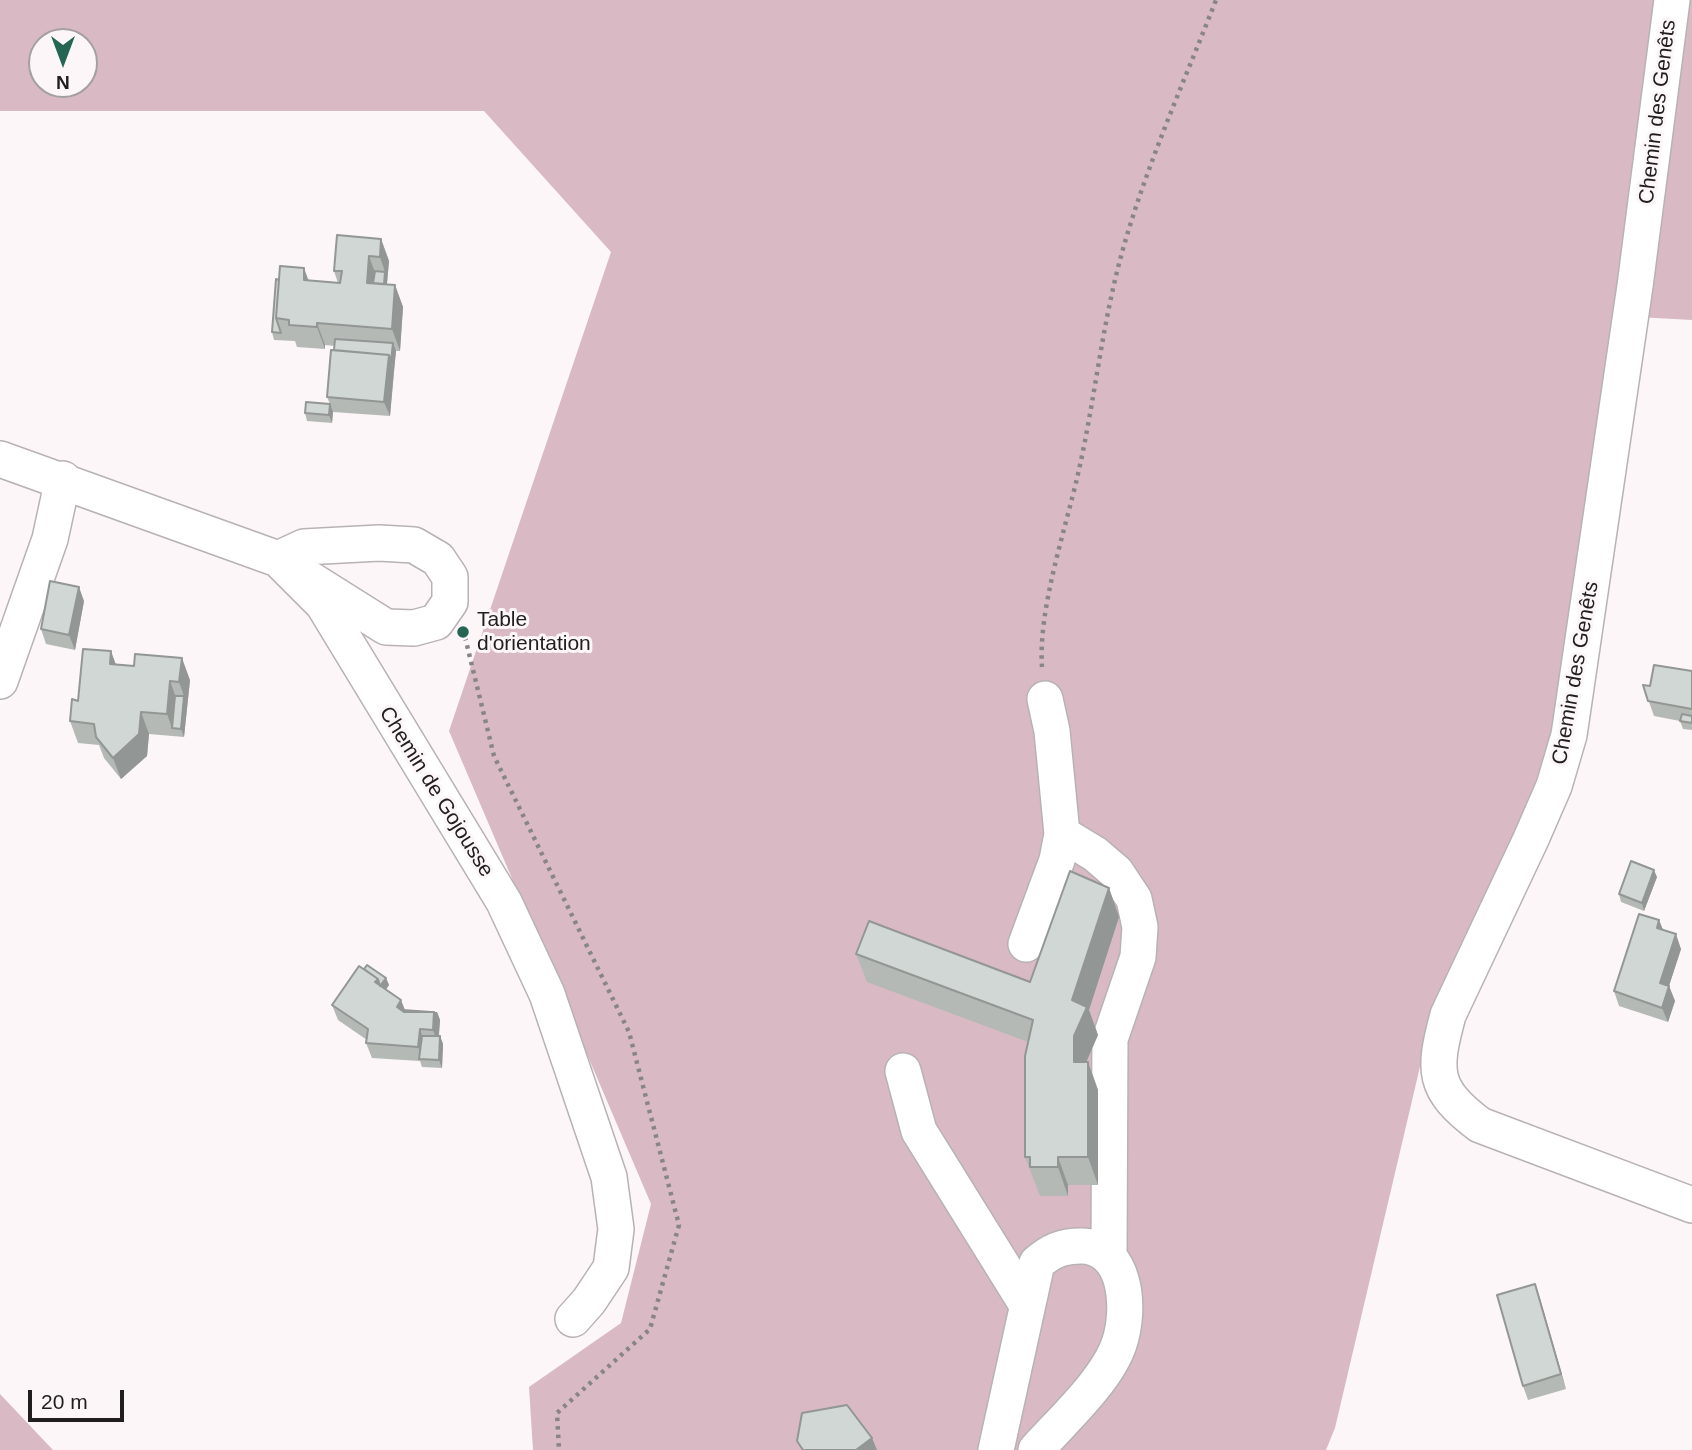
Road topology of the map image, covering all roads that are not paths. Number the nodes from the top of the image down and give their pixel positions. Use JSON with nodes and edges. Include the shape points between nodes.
{"nodes":[{"id":1,"x":1672,"y":0,"type":"edge"},
{"id":2,"x":0,"y":459,"type":"edge"},
{"id":3,"x":63,"y":479,"type":"junction"},
{"id":4,"x":0,"y":681,"type":"edge"},
{"id":5,"x":1045,"y":699,"type":"road end"},
{"id":6,"x":1062,"y":834,"type":"junction"},
{"id":7,"x":1026,"y":944,"type":"dead end"},
{"id":8,"x":903,"y":1071,"type":"dead end"},
{"id":9,"x":1692,"y":1205,"type":"edge"},
{"id":10,"x":1110,"y":1254,"type":"junction"},
{"id":11,"x":1027,"y":1305,"type":"junction"},
{"id":12,"x":573,"y":1319,"type":"dead end"},
{"id":13,"x":996,"y":1450,"type":"edge"},
{"id":14,"x":1036,"y":1450,"type":"edge"}],
"edges":[{"from":1,"to":9,"type":"street","name":"Chemin des Genêts","via":[[1569,735],[1554,786],[1448,1015],[1438,1051],[1440,1077],[1452,1104],[1480,1125]]},
{"from":2,"to":3,"type":"street","name":"Chemin de Gojousse"},
{"from":3,"to":4,"type":"street","via":[[50,539]]},
{"from":3,"to":12,"type":"street","name":"Chemin de Gojousse","via":[[278,559],[323,604],[504,902],[547,994],[609,1177],[616,1229],[611,1268]]},
{"from":5,"to":6,"type":"street"},
{"from":6,"to":7,"type":"street"},
{"from":6,"to":10,"type":"street","via":[[1116,872],[1135,899],[1140,927],[1138,957],[1110,1039]]},
{"from":8,"to":11,"type":"street","via":[[919,1130]]},
{"from":10,"to":11,"type":"street","via":[[1095,1246],[1050,1252],[1037,1263]]},
{"from":10,"to":14,"type":"street","via":[[1122,1280],[1126,1319],[1118,1347],[1097,1381]]},
{"from":11,"to":13,"type":"street"}]}
